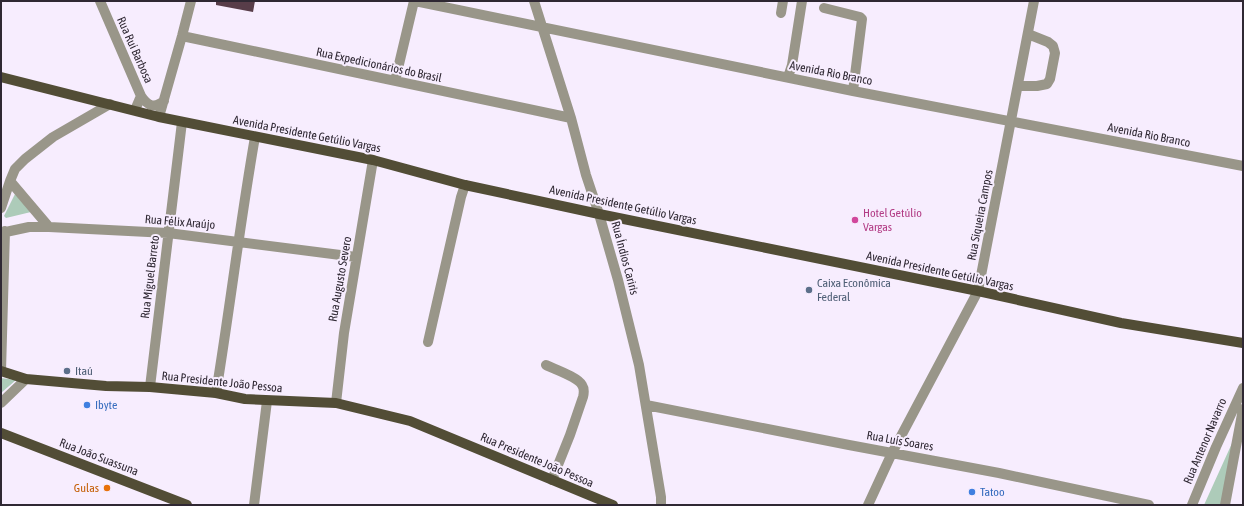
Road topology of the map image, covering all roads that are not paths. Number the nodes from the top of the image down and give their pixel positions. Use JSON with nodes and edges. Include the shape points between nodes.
{"nodes":[{"id":1,"x":100,"y":1,"type":"edge"},
{"id":2,"x":191,"y":1,"type":"edge"},
{"id":3,"x":414,"y":1,"type":"edge"},
{"id":4,"x":534,"y":1,"type":"edge"},
{"id":5,"x":783,"y":1,"type":"edge"},
{"id":6,"x":802,"y":1,"type":"edge"},
{"id":7,"x":1034,"y":1,"type":"edge"},
{"id":8,"x":824,"y":8,"type":"dead end"},
{"id":9,"x":781,"y":13,"type":"dead end"},
{"id":10,"x":542,"y":28,"type":"junction"},
{"id":11,"x":1028,"y":34,"type":"junction"},
{"id":12,"x":182,"y":36,"type":"junction"},
{"id":13,"x":1,"y":77,"type":"edge"},
{"id":14,"x":788,"y":77,"type":"junction"},
{"id":15,"x":395,"y":81,"type":"junction"},
{"id":16,"x":1018,"y":86,"type":"junction"},
{"id":17,"x":853,"y":91,"type":"junction"},
{"id":18,"x":141,"y":96,"type":"junction"},
{"id":19,"x":164,"y":101,"type":"junction"},
{"id":20,"x":110,"y":104,"type":"junction"},
{"id":21,"x":135,"y":110,"type":"junction"},
{"id":22,"x":159,"y":117,"type":"junction"},
{"id":23,"x":571,"y":118,"type":"junction"},
{"id":24,"x":182,"y":122,"type":"junction"},
{"id":25,"x":1012,"y":122,"type":"junction"},
{"id":26,"x":255,"y":137,"type":"junction"},
{"id":27,"x":373,"y":160,"type":"junction"},
{"id":28,"x":1243,"y":166,"type":"edge"},
{"id":29,"x":10,"y":181,"type":"junction"},
{"id":30,"x":465,"y":185,"type":"junction"},
{"id":31,"x":1,"y":208,"type":"edge"},
{"id":32,"x":599,"y":214,"type":"junction"},
{"id":33,"x":49,"y":227,"type":"junction"},
{"id":34,"x":3,"y":232,"type":"edge"},
{"id":35,"x":168,"y":233,"type":"junction"},
{"id":36,"x":239,"y":241,"type":"junction"},
{"id":37,"x":356,"y":257,"type":"junction"},
{"id":38,"x":978,"y":291,"type":"junction"},
{"id":39,"x":428,"y":342,"type":"dead end"},
{"id":40,"x":1243,"y":343,"type":"edge"},
{"id":41,"x":546,"y":365,"type":"dead end"},
{"id":42,"x":1,"y":371,"type":"edge"},
{"id":43,"x":26,"y":379,"type":"junction"},
{"id":44,"x":150,"y":387,"type":"junction"},
{"id":45,"x":1243,"y":388,"type":"edge"},
{"id":46,"x":216,"y":394,"type":"junction"},
{"id":47,"x":267,"y":401,"type":"junction"},
{"id":48,"x":1,"y":403,"type":"edge"},
{"id":49,"x":336,"y":403,"type":"junction"},
{"id":50,"x":646,"y":405,"type":"junction"},
{"id":51,"x":1243,"y":409,"type":"edge"},
{"id":52,"x":1,"y":433,"type":"edge"},
{"id":53,"x":892,"y":453,"type":"junction"},
{"id":54,"x":552,"y":480,"type":"junction"},
{"id":55,"x":176,"y":503,"type":"edge"},
{"id":56,"x":187,"y":505,"type":"edge"},
{"id":57,"x":254,"y":505,"type":"edge"},
{"id":58,"x":613,"y":505,"type":"edge"},
{"id":59,"x":661,"y":505,"type":"edge"},
{"id":60,"x":868,"y":505,"type":"edge"},
{"id":61,"x":1149,"y":505,"type":"edge"},
{"id":62,"x":1192,"y":505,"type":"edge"},
{"id":63,"x":1225,"y":505,"type":"edge"}],
"edges":[{"from":1,"to":18,"type":"street","name":"Rua Rui Barbosa"},
{"from":2,"to":12,"type":"street"},
{"from":3,"to":10,"type":"street","name":"Avenida Rio Branco"},
{"from":3,"to":15,"type":"street"},
{"from":4,"to":10,"type":"street","name":"Rua Índios Cariris"},
{"from":5,"to":9,"type":"street"},
{"from":6,"to":14,"type":"street"},
{"from":7,"to":11,"type":"street","name":"Rua Siqueira Campos"},
{"from":8,"to":17,"type":"street","via":[[862,19]]},
{"from":10,"to":14,"type":"street","name":"Avenida Rio Branco"},
{"from":10,"to":23,"type":"street","name":"Rua Índios Cariris"},
{"from":11,"to":16,"type":"street","name":"Rua Siqueira Campos"},
{"from":11,"to":16,"type":"street","via":[[1048,42],[1053,46],[1055,53],[1047,84]]},
{"from":12,"to":15,"type":"street","name":"Rua Expedicionários do Brasil"},
{"from":12,"to":19,"type":"street"},
{"from":13,"to":20,"type":"main road","name":"Avenida Presidente Getúlio Vargas"},
{"from":14,"to":17,"type":"street","name":"Avenida Rio Branco"},
{"from":15,"to":23,"type":"street","name":"Rua Expedicionários do Brasil"},
{"from":16,"to":25,"type":"street","name":"Rua Siqueira Campos"},
{"from":17,"to":25,"type":"street","name":"Avenida Rio Branco"},
{"from":18,"to":19,"type":"street","via":[[152,106]]},
{"from":18,"to":21,"type":"street","name":"Rua Rui Barbosa"},
{"from":19,"to":22,"type":"street"},
{"from":20,"to":21,"type":"main road","name":"Avenida Presidente Getúlio Vargas"},
{"from":20,"to":29,"type":"street","via":[[53,137],[15,169]]},
{"from":21,"to":22,"type":"main road","name":"Avenida Presidente Getúlio Vargas"},
{"from":22,"to":24,"type":"main road","name":"Avenida Presidente Getúlio Vargas"},
{"from":23,"to":32,"type":"street","name":"Rua Índios Cariris"},
{"from":24,"to":26,"type":"main road","name":"Avenida Presidente Getúlio Vargas"},
{"from":24,"to":35,"type":"street","name":"Rua Miguel Barreto"},
{"from":25,"to":28,"type":"street","name":"Avenida Rio Branco"},
{"from":25,"to":38,"type":"street","name":"Rua Siqueira Campos"},
{"from":26,"to":27,"type":"main road","name":"Avenida Presidente Getúlio Vargas"},
{"from":26,"to":36,"type":"street"},
{"from":27,"to":30,"type":"main road","name":"Avenida Presidente Getúlio Vargas"},
{"from":27,"to":37,"type":"street","name":"Rua Augusto Severo"},
{"from":29,"to":31,"type":"street"},
{"from":29,"to":33,"type":"street"},
{"from":30,"to":32,"type":"main road","name":"Avenida Presidente Getúlio Vargas"},
{"from":30,"to":39,"type":"street"},
{"from":32,"to":38,"type":"main road","name":"Avenida Presidente Getúlio Vargas"},
{"from":32,"to":50,"type":"street","name":"Rua Índios Cariris","via":[[639,365]]},
{"from":33,"to":34,"type":"street","name":"Rua Félix Araújo","via":[[29,227]]},
{"from":33,"to":35,"type":"street","name":"Rua Félix Araújo"},
{"from":34,"to":42,"type":"street"},
{"from":35,"to":36,"type":"street","name":"Rua Félix Araújo"},
{"from":35,"to":44,"type":"street","name":"Rua Miguel Barreto"},
{"from":36,"to":37,"type":"street","name":"Rua Félix Araújo"},
{"from":36,"to":46,"type":"street"},
{"from":37,"to":49,"type":"street","name":"Rua Augusto Severo"},
{"from":38,"to":40,"type":"main road","name":"Avenida Presidente Getúlio Vargas","via":[[1121,323]]},
{"from":38,"to":53,"type":"street","name":"Rua Siqueira Campos"},
{"from":41,"to":54,"type":"street","via":[[578,380],[584,392]]},
{"from":42,"to":43,"type":"main road","name":"Rua Presidente João Pessoa"},
{"from":43,"to":44,"type":"main road","name":"Rua Presidente João Pessoa"},
{"from":43,"to":48,"type":"street"},
{"from":44,"to":46,"type":"main road","name":"Rua Presidente João Pessoa"},
{"from":45,"to":62,"type":"street","name":"Rua Antenor Navarro"},
{"from":46,"to":47,"type":"main road","name":"Rua Presidente João Pessoa"},
{"from":47,"to":49,"type":"main road","name":"Rua Presidente João Pessoa"},
{"from":47,"to":57,"type":"street"},
{"from":49,"to":54,"type":"main road","name":"Rua Presidente João Pessoa","via":[[410,421]]},
{"from":50,"to":53,"type":"street","name":"Rua Luís Soares"},
{"from":50,"to":59,"type":"street","name":"Rua Índios Cariris"},
{"from":51,"to":63,"type":"street","name":"Rua Antenor Navarro"},
{"from":52,"to":55,"type":"main road","name":"Rua João Suassuna"},
{"from":53,"to":60,"type":"street","name":"Rua Siqueira Campos"},
{"from":53,"to":61,"type":"street","name":"Rua Luís Soares","via":[[999,472]]},
{"from":54,"to":58,"type":"main road","name":"Rua Presidente João Pessoa"},
{"from":55,"to":56,"type":"main road","name":"Rua João Suassuna"}]}
